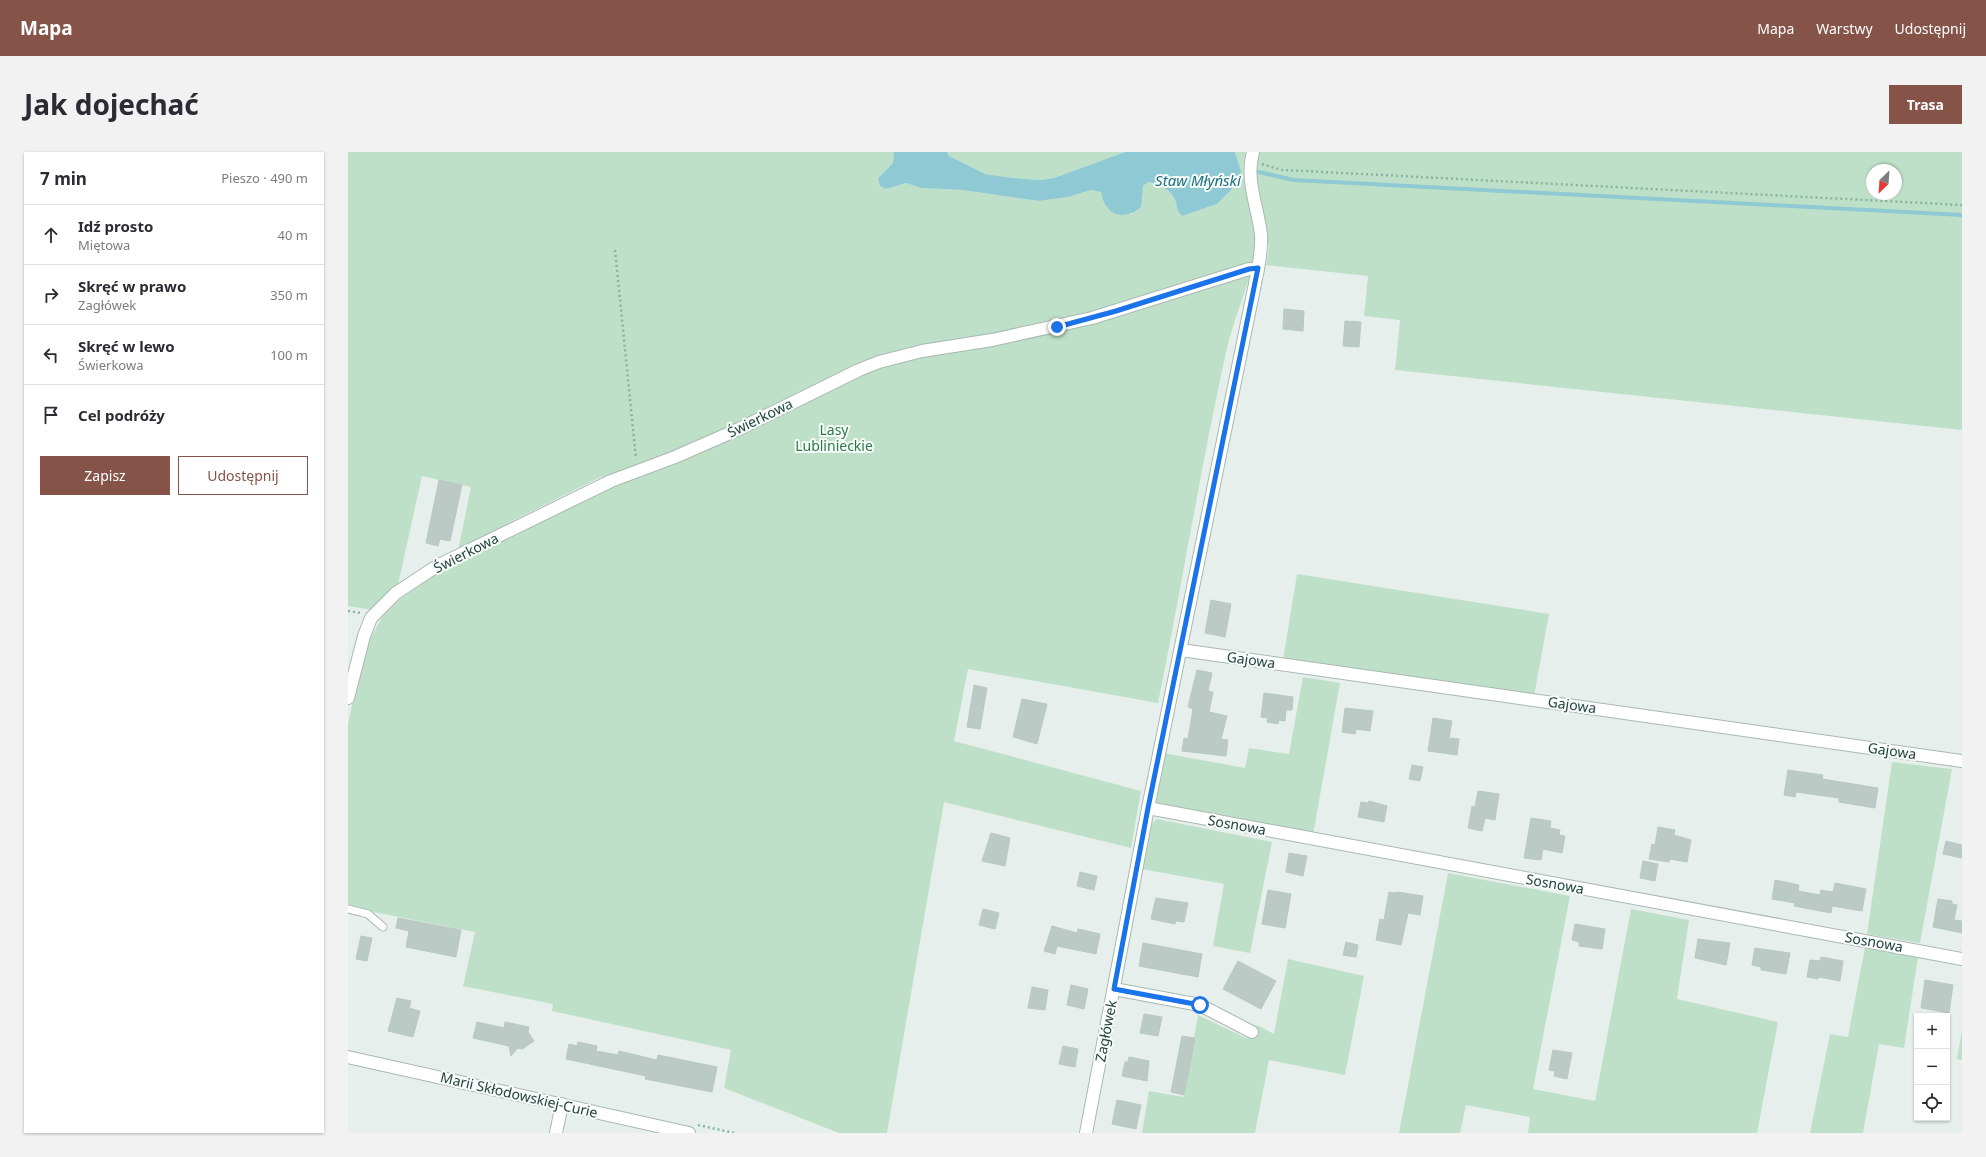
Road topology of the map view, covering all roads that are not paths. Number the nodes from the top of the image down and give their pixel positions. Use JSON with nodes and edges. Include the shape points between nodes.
{"nodes":[{"id":1,"x":1252,"y":156,"type":"edge"},
{"id":2,"x":1258,"y":268,"type":"junction"},
{"id":3,"x":1181,"y":650,"type":"junction"},
{"id":4,"x":348,"y":698,"type":"edge"},
{"id":5,"x":1962,"y":760,"type":"edge"},
{"id":6,"x":1148,"y":808,"type":"junction"},
{"id":7,"x":348,"y":909,"type":"edge"},
{"id":8,"x":383,"y":927,"type":"dead end"},
{"id":9,"x":1962,"y":959,"type":"edge"},
{"id":10,"x":1114,"y":989,"type":"junction"},
{"id":11,"x":1252,"y":1032,"type":"dead end"},
{"id":12,"x":348,"y":1057,"type":"edge"},
{"id":13,"x":562,"y":1104,"type":"junction"},
{"id":14,"x":556,"y":1133,"type":"edge"},
{"id":15,"x":689,"y":1133,"type":"edge"},
{"id":16,"x":1086,"y":1133,"type":"edge"}],
"edges":[{"from":1,"to":2,"type":"street","name":"Zagłówek","via":[[1251,183],[1262,244]]},
{"from":2,"to":3,"type":"street","name":"Zagłówek"},
{"from":2,"to":4,"type":"street","name":"Świerkowa","via":[[1057,327],[922,351],[879,362],[739,429],[611,481],[436,566],[403,587],[371,618]]},
{"from":3,"to":5,"type":"street","name":"Gajowa"},
{"from":3,"to":6,"type":"street","name":"Zagłówek"},
{"from":6,"to":9,"type":"street","name":"Sosnowa"},
{"from":6,"to":10,"type":"street","name":"Zagłówek"},
{"from":7,"to":8,"type":"lane","via":[[368,914]]},
{"from":10,"to":11,"type":"street","via":[[1200,1005]]},
{"from":10,"to":16,"type":"street","name":"Zagłówek"},
{"from":12,"to":13,"type":"street","name":"Marii Skłodowskiej-Curie"},
{"from":13,"to":14,"type":"street"},
{"from":13,"to":15,"type":"street","name":"Marii Skłodowskiej-Curie"}]}
